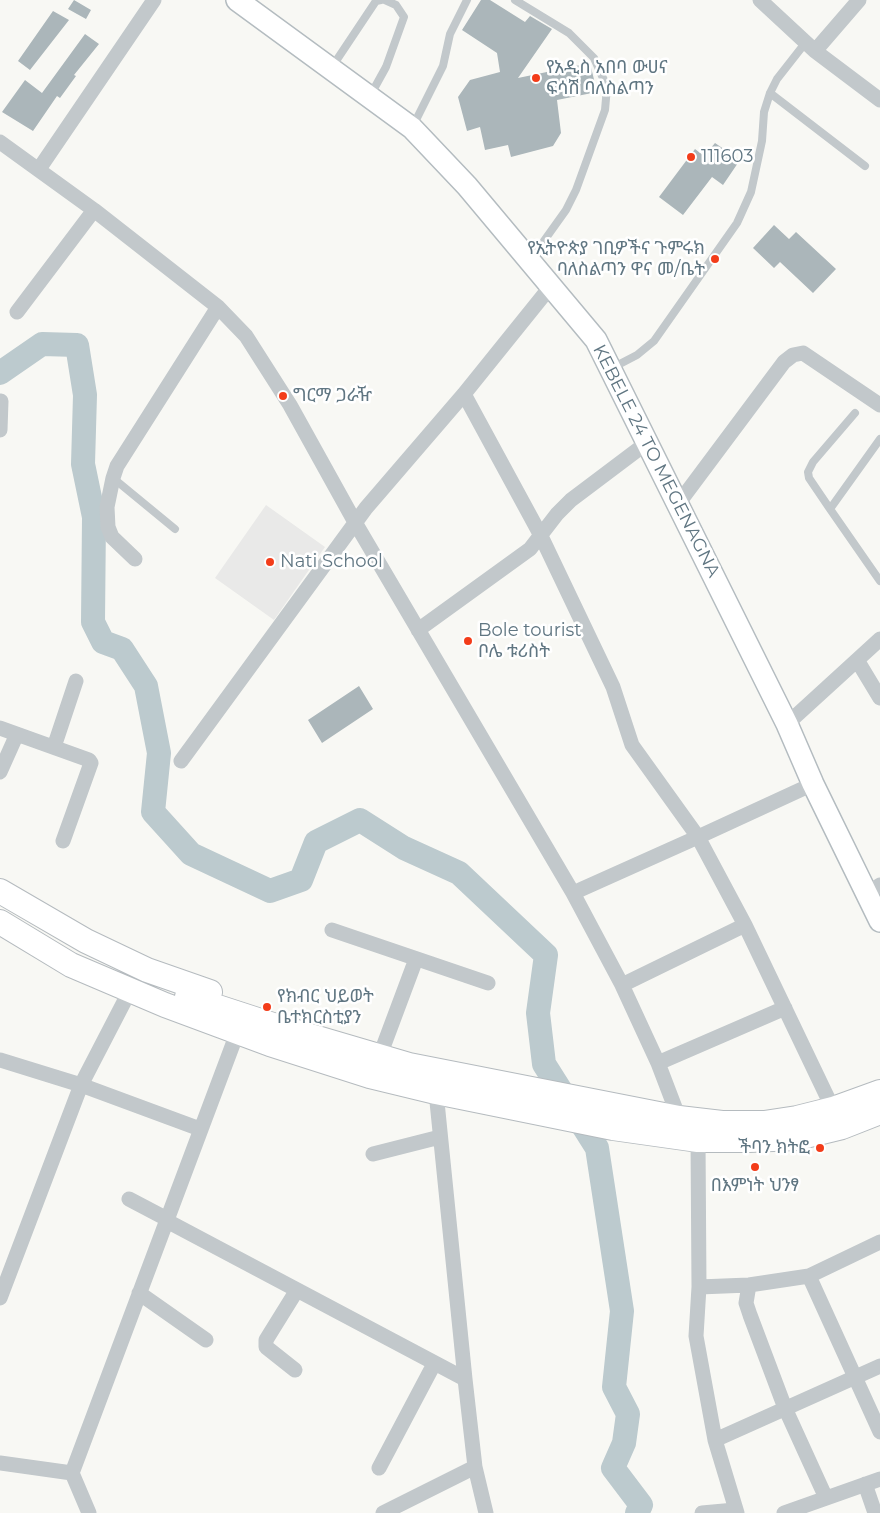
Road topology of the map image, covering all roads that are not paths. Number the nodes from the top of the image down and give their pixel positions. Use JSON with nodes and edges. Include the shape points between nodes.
{"nodes":[{"id":1,"x":154,"y":0,"type":"edge"},
{"id":2,"x":237,"y":0,"type":"edge"},
{"id":3,"x":381,"y":0,"type":"edge"},
{"id":4,"x":385,"y":0,"type":"edge"},
{"id":5,"x":467,"y":0,"type":"edge"},
{"id":6,"x":515,"y":0,"type":"edge"},
{"id":7,"x":760,"y":0,"type":"edge"},
{"id":8,"x":859,"y":0,"type":"edge"},
{"id":9,"x":810,"y":46,"type":"junction"},
{"id":10,"x":330,"y":68,"type":"junction"},
{"id":11,"x":770,"y":94,"type":"junction"},
{"id":12,"x":370,"y":97,"type":"junction"},
{"id":13,"x":880,"y":100,"type":"edge"},
{"id":14,"x":412,"y":128,"type":"junction"},
{"id":15,"x":0,"y":142,"type":"edge"},
{"id":16,"x":865,"y":166,"type":"dead end"},
{"id":17,"x":39,"y":169,"type":"junction"},
{"id":18,"x":94,"y":210,"type":"junction"},
{"id":19,"x":531,"y":259,"type":"junction"},
{"id":20,"x":551,"y":286,"type":"junction"},
{"id":21,"x":218,"y":307,"type":"junction"},
{"id":22,"x":17,"y":312,"type":"dead end"},
{"id":23,"x":612,"y":368,"type":"junction"},
{"id":24,"x":464,"y":394,"type":"junction"},
{"id":25,"x":1,"y":401,"type":"edge"},
{"id":26,"x":880,"y":405,"type":"edge"},
{"id":27,"x":855,"y":413,"type":"dead end"},
{"id":28,"x":0,"y":430,"type":"edge"},
{"id":29,"x":880,"y":439,"type":"edge"},
{"id":30,"x":648,"y":442,"type":"junction"},
{"id":31,"x":113,"y":478,"type":"junction"},
{"id":32,"x":678,"y":504,"type":"junction"},
{"id":33,"x":830,"y":509,"type":"junction"},
{"id":34,"x":356,"y":524,"type":"junction"},
{"id":35,"x":175,"y":529,"type":"dead end"},
{"id":36,"x":540,"y":534,"type":"junction"},
{"id":37,"x":135,"y":559,"type":"dead end"},
{"id":38,"x":880,"y":581,"type":"edge"},
{"id":39,"x":418,"y":630,"type":"junction"},
{"id":40,"x":880,"y":639,"type":"edge"},
{"id":41,"x":857,"y":660,"type":"junction"},
{"id":42,"x":76,"y":681,"type":"dead end"},
{"id":43,"x":880,"y":698,"type":"edge"},
{"id":44,"x":787,"y":724,"type":"junction"},
{"id":45,"x":0,"y":728,"type":"edge"},
{"id":46,"x":17,"y":734,"type":"junction"},
{"id":47,"x":54,"y":747,"type":"junction"},
{"id":48,"x":181,"y":761,"type":"dead end"},
{"id":49,"x":0,"y":772,"type":"edge"},
{"id":50,"x":813,"y":784,"type":"junction"},
{"id":51,"x":698,"y":837,"type":"junction"},
{"id":52,"x":63,"y":841,"type":"dead end"},
{"id":53,"x":873,"y":889,"type":"edge"},
{"id":54,"x":0,"y":891,"type":"edge"},
{"id":55,"x":573,"y":893,"type":"junction"},
{"id":56,"x":0,"y":905,"type":"edge"},
{"id":57,"x":880,"y":921,"type":"edge"},
{"id":58,"x":0,"y":922,"type":"edge"},
{"id":59,"x":745,"y":925,"type":"junction"},
{"id":60,"x":332,"y":930,"type":"dead end"},
{"id":61,"x":0,"y":935,"type":"edge"},
{"id":62,"x":74,"y":958,"type":"junction"},
{"id":63,"x":416,"y":959,"type":"junction"},
{"id":64,"x":488,"y":983,"type":"dead end"},
{"id":65,"x":622,"y":985,"type":"junction"},
{"id":66,"x":124,"y":1002,"type":"junction"},
{"id":67,"x":785,"y":1008,"type":"junction"},
{"id":68,"x":272,"y":1034,"type":"junction"},
{"id":69,"x":234,"y":1044,"type":"junction"},
{"id":70,"x":380,"y":1058,"type":"junction"},
{"id":71,"x":0,"y":1060,"type":"edge"},
{"id":72,"x":658,"y":1063,"type":"junction"},
{"id":73,"x":81,"y":1085,"type":"junction"},
{"id":74,"x":436,"y":1092,"type":"junction"},
{"id":75,"x":880,"y":1092,"type":"edge"},
{"id":76,"x":549,"y":1104,"type":"junction"},
{"id":77,"x":833,"y":1109,"type":"junction"},
{"id":78,"x":880,"y":1112,"type":"edge"},
{"id":79,"x":679,"y":1118,"type":"junction"},
{"id":80,"x":200,"y":1129,"type":"junction"},
{"id":81,"x":440,"y":1137,"type":"junction"},
{"id":82,"x":698,"y":1140,"type":"junction"},
{"id":83,"x":373,"y":1154,"type":"dead end"},
{"id":84,"x":129,"y":1199,"type":"dead end"},
{"id":85,"x":167,"y":1220,"type":"junction"},
{"id":86,"x":879,"y":1244,"type":"edge"},
{"id":87,"x":6,"y":1265,"type":"edge"},
{"id":88,"x":809,"y":1276,"type":"junction"},
{"id":89,"x":748,"y":1285,"type":"junction"},
{"id":90,"x":699,"y":1288,"type":"junction"},
{"id":91,"x":297,"y":1290,"type":"junction"},
{"id":92,"x":139,"y":1293,"type":"junction"},
{"id":93,"x":0,"y":1298,"type":"edge"},
{"id":94,"x":206,"y":1340,"type":"dead end"},
{"id":95,"x":434,"y":1364,"type":"junction"},
{"id":96,"x":880,"y":1366,"type":"edge"},
{"id":97,"x":295,"y":1370,"type":"dead end"},
{"id":98,"x":854,"y":1377,"type":"junction"},
{"id":99,"x":465,"y":1379,"type":"junction"},
{"id":100,"x":785,"y":1408,"type":"junction"},
{"id":101,"x":880,"y":1432,"type":"edge"},
{"id":102,"x":715,"y":1440,"type":"junction"},
{"id":103,"x":0,"y":1463,"type":"edge"},
{"id":104,"x":475,"y":1467,"type":"junction"},
{"id":105,"x":378,"y":1468,"type":"dead end"},
{"id":106,"x":72,"y":1473,"type":"junction"},
{"id":107,"x":880,"y":1479,"type":"edge"},
{"id":108,"x":865,"y":1484,"type":"junction"},
{"id":109,"x":826,"y":1498,"type":"junction"},
{"id":110,"x":736,"y":1511,"type":"edge"},
{"id":111,"x":89,"y":1513,"type":"edge"},
{"id":112,"x":383,"y":1513,"type":"edge"},
{"id":113,"x":486,"y":1513,"type":"edge"},
{"id":114,"x":702,"y":1513,"type":"edge"},
{"id":115,"x":784,"y":1513,"type":"edge"},
{"id":116,"x":875,"y":1513,"type":"edge"}],
"edges":[{"from":1,"to":17,"type":"street"},
{"from":2,"to":10,"type":"main road","name":"KEBELE 24 TO MEGENAGNA"},
{"from":3,"to":10,"type":"lane","via":[[376,1]]},
{"from":4,"to":12,"type":"lane","via":[[396,5],[404,17],[386,67]]},
{"from":5,"to":14,"type":"lane","via":[[452,29],[443,66]]},
{"from":6,"to":19,"type":"lane","via":[[569,33],[594,58],[607,87],[605,110],[576,190],[561,218]]},
{"from":7,"to":9,"type":"street"},
{"from":8,"to":9,"type":"street"},
{"from":9,"to":11,"type":"lane","via":[[777,79]]},
{"from":9,"to":13,"type":"street"},
{"from":10,"to":12,"type":"main road","name":"KEBELE 24 TO MEGENAGNA"},
{"from":11,"to":16,"type":"lane"},
{"from":11,"to":23,"type":"lane","via":[[751,192],[737,224],[654,341],[637,355]]},
{"from":12,"to":14,"type":"main road","name":"KEBELE 24 TO MEGENAGNA"},
{"from":14,"to":19,"type":"main road","name":"KEBELE 24 TO MEGENAGNA"},
{"from":15,"to":17,"type":"street"},
{"from":17,"to":18,"type":"street"},
{"from":18,"to":21,"type":"street"},
{"from":18,"to":22,"type":"street"},
{"from":19,"to":20,"type":"main road","name":"KEBELE 24 TO MEGENAGNA"},
{"from":20,"to":23,"type":"main road","name":"KEBELE 24 TO MEGENAGNA","via":[[596,340]]},
{"from":20,"to":24,"type":"street"},
{"from":21,"to":31,"type":"street","via":[[117,466]]},
{"from":21,"to":34,"type":"street","via":[[246,336],[290,404]]},
{"from":23,"to":30,"type":"main road","name":"KEBELE 24 TO MEGENAGNA"},
{"from":24,"to":34,"type":"street","via":[[366,508]]},
{"from":24,"to":36,"type":"street"},
{"from":25,"to":28,"type":"street"},
{"from":26,"to":32,"type":"street","via":[[804,353],[793,355],[784,362]]},
{"from":27,"to":33,"type":"lane","via":[[808,472]]},
{"from":29,"to":33,"type":"lane"},
{"from":30,"to":32,"type":"main road","name":"KEBELE 24 TO MEGENAGNA"},
{"from":30,"to":36,"type":"street","via":[[571,500]]},
{"from":31,"to":35,"type":"lane"},
{"from":31,"to":37,"type":"street","via":[[107,507],[108,527],[112,537]]},
{"from":32,"to":44,"type":"main road","name":"KEBELE 24 TO MEGENAGNA"},
{"from":33,"to":38,"type":"lane"},
{"from":34,"to":39,"type":"street"},
{"from":34,"to":48,"type":"street"},
{"from":36,"to":39,"type":"street","via":[[530,549]]},
{"from":36,"to":51,"type":"street","via":[[613,687],[632,745]]},
{"from":39,"to":55,"type":"street"},
{"from":40,"to":41,"type":"street"},
{"from":41,"to":43,"type":"street"},
{"from":41,"to":44,"type":"street"},
{"from":42,"to":47,"type":"street"},
{"from":44,"to":50,"type":"main road","name":"KEBELE 24 TO MEGENAGNA"},
{"from":45,"to":46,"type":"street"},
{"from":46,"to":47,"type":"street"},
{"from":46,"to":49,"type":"street"},
{"from":47,"to":52,"type":"street","via":[[91,763]]},
{"from":50,"to":51,"type":"street"},
{"from":50,"to":53,"type":"main road","name":"KEBELE 24 TO MEGENAGNA"},
{"from":51,"to":55,"type":"street"},
{"from":51,"to":59,"type":"street"},
{"from":53,"to":57,"type":"main road","name":"KEBELE 24 TO MEGENAGNA"},
{"from":54,"to":68,"type":"main road","via":[[86,941],[147,970],[242,1004]]},
{"from":55,"to":65,"type":"street"},
{"from":56,"to":62,"type":"main road"},
{"from":58,"to":62,"type":"main road"},
{"from":59,"to":65,"type":"street"},
{"from":59,"to":67,"type":"street"},
{"from":60,"to":63,"type":"street"},
{"from":61,"to":66,"type":"main road","via":[[57,970]]},
{"from":62,"to":68,"type":"main road","via":[[171,991]]},
{"from":63,"to":64,"type":"street"},
{"from":63,"to":70,"type":"street"},
{"from":65,"to":72,"type":"street"},
{"from":66,"to":69,"type":"main road"},
{"from":66,"to":73,"type":"street"},
{"from":67,"to":72,"type":"street"},
{"from":67,"to":77,"type":"street"},
{"from":68,"to":69,"type":"main road"},
{"from":68,"to":70,"type":"main road"},
{"from":68,"to":74,"type":"main road","via":[[370,1076]]},
{"from":69,"to":80,"type":"street"},
{"from":70,"to":76,"type":"main road","via":[[507,1083]]},
{"from":71,"to":73,"type":"street"},
{"from":72,"to":79,"type":"street"},
{"from":73,"to":80,"type":"street"},
{"from":73,"to":87,"type":"street"},
{"from":74,"to":76,"type":"main road","via":[[520,1110]]},
{"from":74,"to":81,"type":"street"},
{"from":75,"to":77,"type":"main road"},
{"from":76,"to":79,"type":"main road","via":[[600,1104]]},
{"from":76,"to":82,"type":"main road","via":[[613,1128]]},
{"from":77,"to":79,"type":"main road","via":[[764,1122],[722,1123]]},
{"from":78,"to":82,"type":"main road","via":[[842,1127],[797,1138]]},
{"from":80,"to":85,"type":"street"},
{"from":81,"to":83,"type":"street"},
{"from":81,"to":99,"type":"street"},
{"from":82,"to":90,"type":"street"},
{"from":84,"to":85,"type":"street"},
{"from":85,"to":91,"type":"street"},
{"from":85,"to":92,"type":"street"},
{"from":86,"to":88,"type":"street"},
{"from":87,"to":93,"type":"street"},
{"from":88,"to":89,"type":"street"},
{"from":88,"to":98,"type":"street"},
{"from":89,"to":90,"type":"street"},
{"from":89,"to":100,"type":"street","via":[[746,1303]]},
{"from":90,"to":102,"type":"street","via":[[696,1336]]},
{"from":91,"to":95,"type":"street"},
{"from":91,"to":97,"type":"street","via":[[266,1340],[266,1346]]},
{"from":92,"to":94,"type":"street"},
{"from":92,"to":106,"type":"street"},
{"from":95,"to":99,"type":"street"},
{"from":95,"to":105,"type":"street"},
{"from":96,"to":98,"type":"street"},
{"from":98,"to":100,"type":"street"},
{"from":98,"to":101,"type":"street"},
{"from":99,"to":104,"type":"street"},
{"from":100,"to":102,"type":"street"},
{"from":100,"to":109,"type":"street"},
{"from":102,"to":110,"type":"street"},
{"from":103,"to":106,"type":"street"},
{"from":104,"to":112,"type":"street"},
{"from":104,"to":113,"type":"street"},
{"from":106,"to":111,"type":"street"},
{"from":107,"to":108,"type":"street"},
{"from":108,"to":109,"type":"street"},
{"from":108,"to":116,"type":"street"},
{"from":109,"to":115,"type":"street"},
{"from":110,"to":114,"type":"street"}]}
